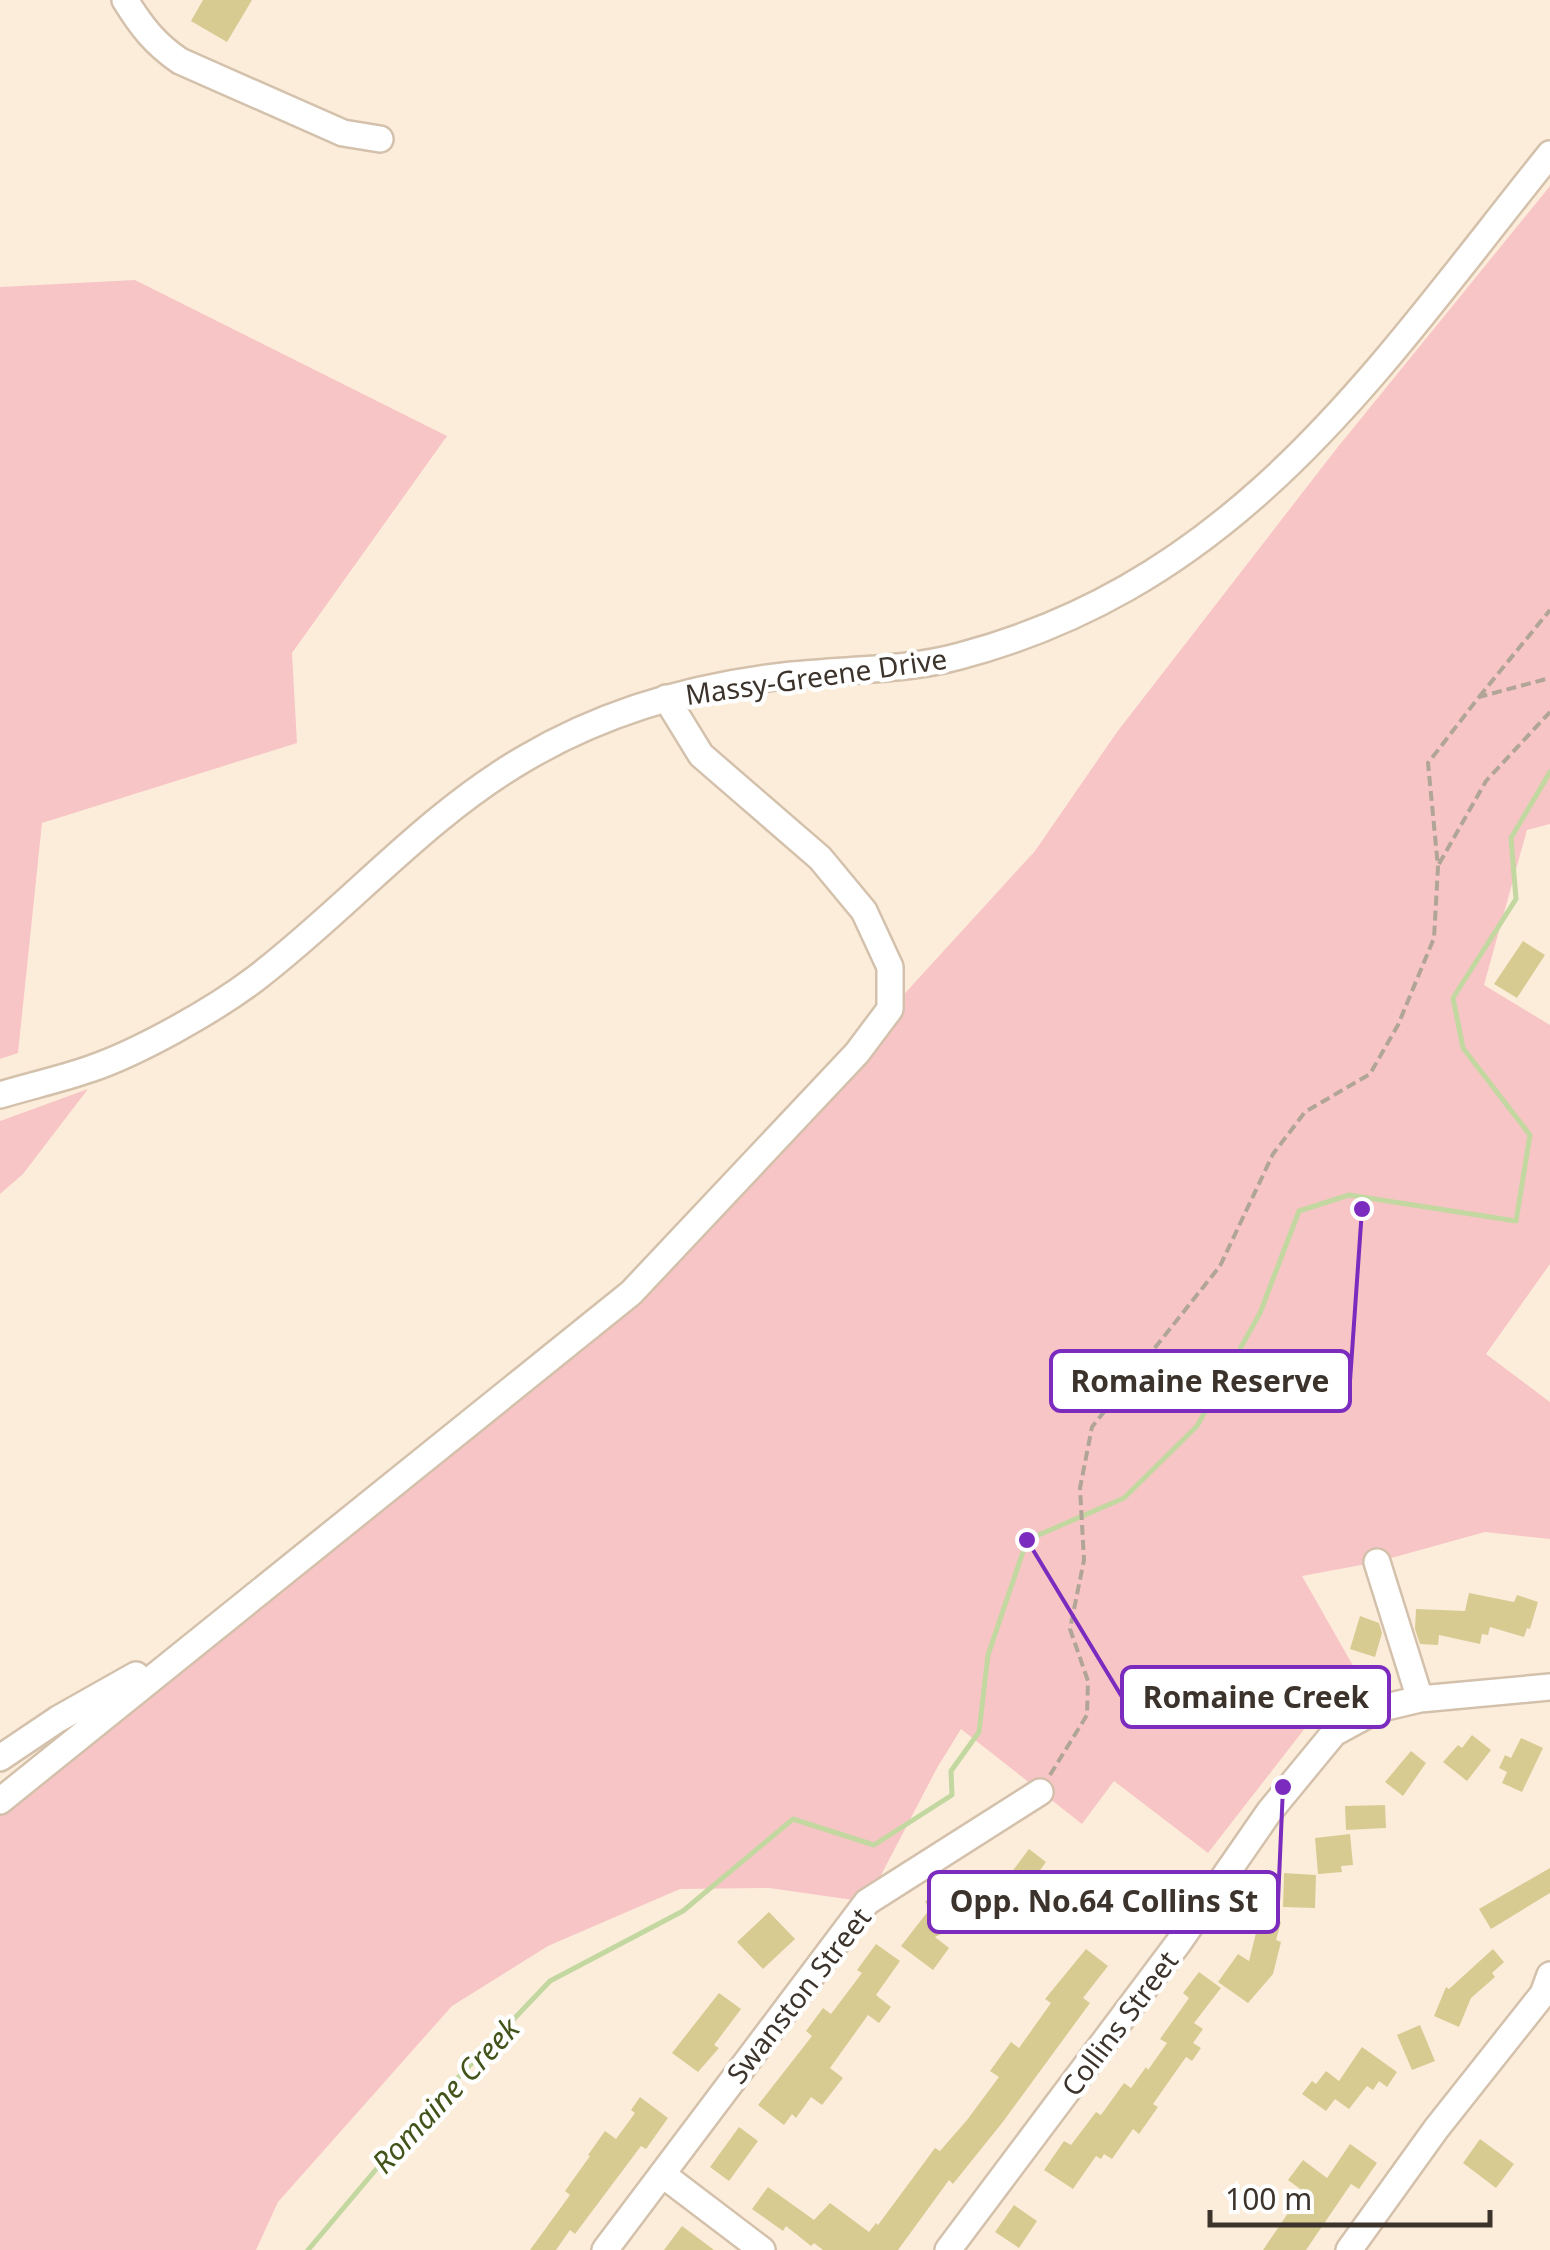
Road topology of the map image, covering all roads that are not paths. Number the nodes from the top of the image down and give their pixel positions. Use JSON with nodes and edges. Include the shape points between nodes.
{"nodes":[{"id":1,"x":125,"y":0,"type":"edge"},
{"id":2,"x":380,"y":139,"type":"dead end"},
{"id":3,"x":1550,"y":154,"type":"edge"},
{"id":4,"x":666,"y":698,"type":"junction"},
{"id":5,"x":0,"y":1096,"type":"edge"},
{"id":6,"x":1377,"y":1562,"type":"dead end"},
{"id":7,"x":200,"y":1639,"type":"junction"},
{"id":8,"x":1550,"y":1687,"type":"edge"},
{"id":9,"x":1420,"y":1699,"type":"junction"},
{"id":10,"x":0,"y":1758,"type":"edge"},
{"id":11,"x":1040,"y":1792,"type":"road end"},
{"id":12,"x":0,"y":1800,"type":"edge"},
{"id":13,"x":1550,"y":1976,"type":"edge"},
{"id":14,"x":662,"y":2174,"type":"junction"},
{"id":15,"x":605,"y":2250,"type":"edge"},
{"id":16,"x":762,"y":2250,"type":"edge"},
{"id":17,"x":948,"y":2250,"type":"edge"},
{"id":18,"x":1349,"y":2250,"type":"edge"}],
"edges":[{"from":1,"to":2,"type":"street","via":[[143,29],[180,61],[343,133]]},
{"from":3,"to":4,"type":"street","name":"Massy-Greene Drive","via":[[1324,433],[1248,505],[1172,561],[1044,629],[958,657],[870,672],[727,682]]},
{"from":4,"to":5,"type":"street","name":"Massy-Greene Drive","via":[[526,757],[454,804],[254,980],[189,1022],[93,1068]]},
{"from":4,"to":7,"type":"street","via":[[701,755],[820,858],[864,912],[890,967],[890,1009],[631,1294]]},
{"from":6,"to":9,"type":"street"},
{"from":7,"to":10,"type":"street"},
{"from":7,"to":12,"type":"street"},
{"from":8,"to":9,"type":"street","name":"Collins Street"},
{"from":9,"to":17,"type":"street","name":"Collins Street","via":[[1378,1709],[1334,1733]]},
{"from":11,"to":14,"type":"street","name":"Swanston Street","via":[[867,1902]]},
{"from":13,"to":18,"type":"street","via":[[1543,1994]]},
{"from":14,"to":15,"type":"street","name":"Swanston Street"},
{"from":14,"to":16,"type":"street"}]}
